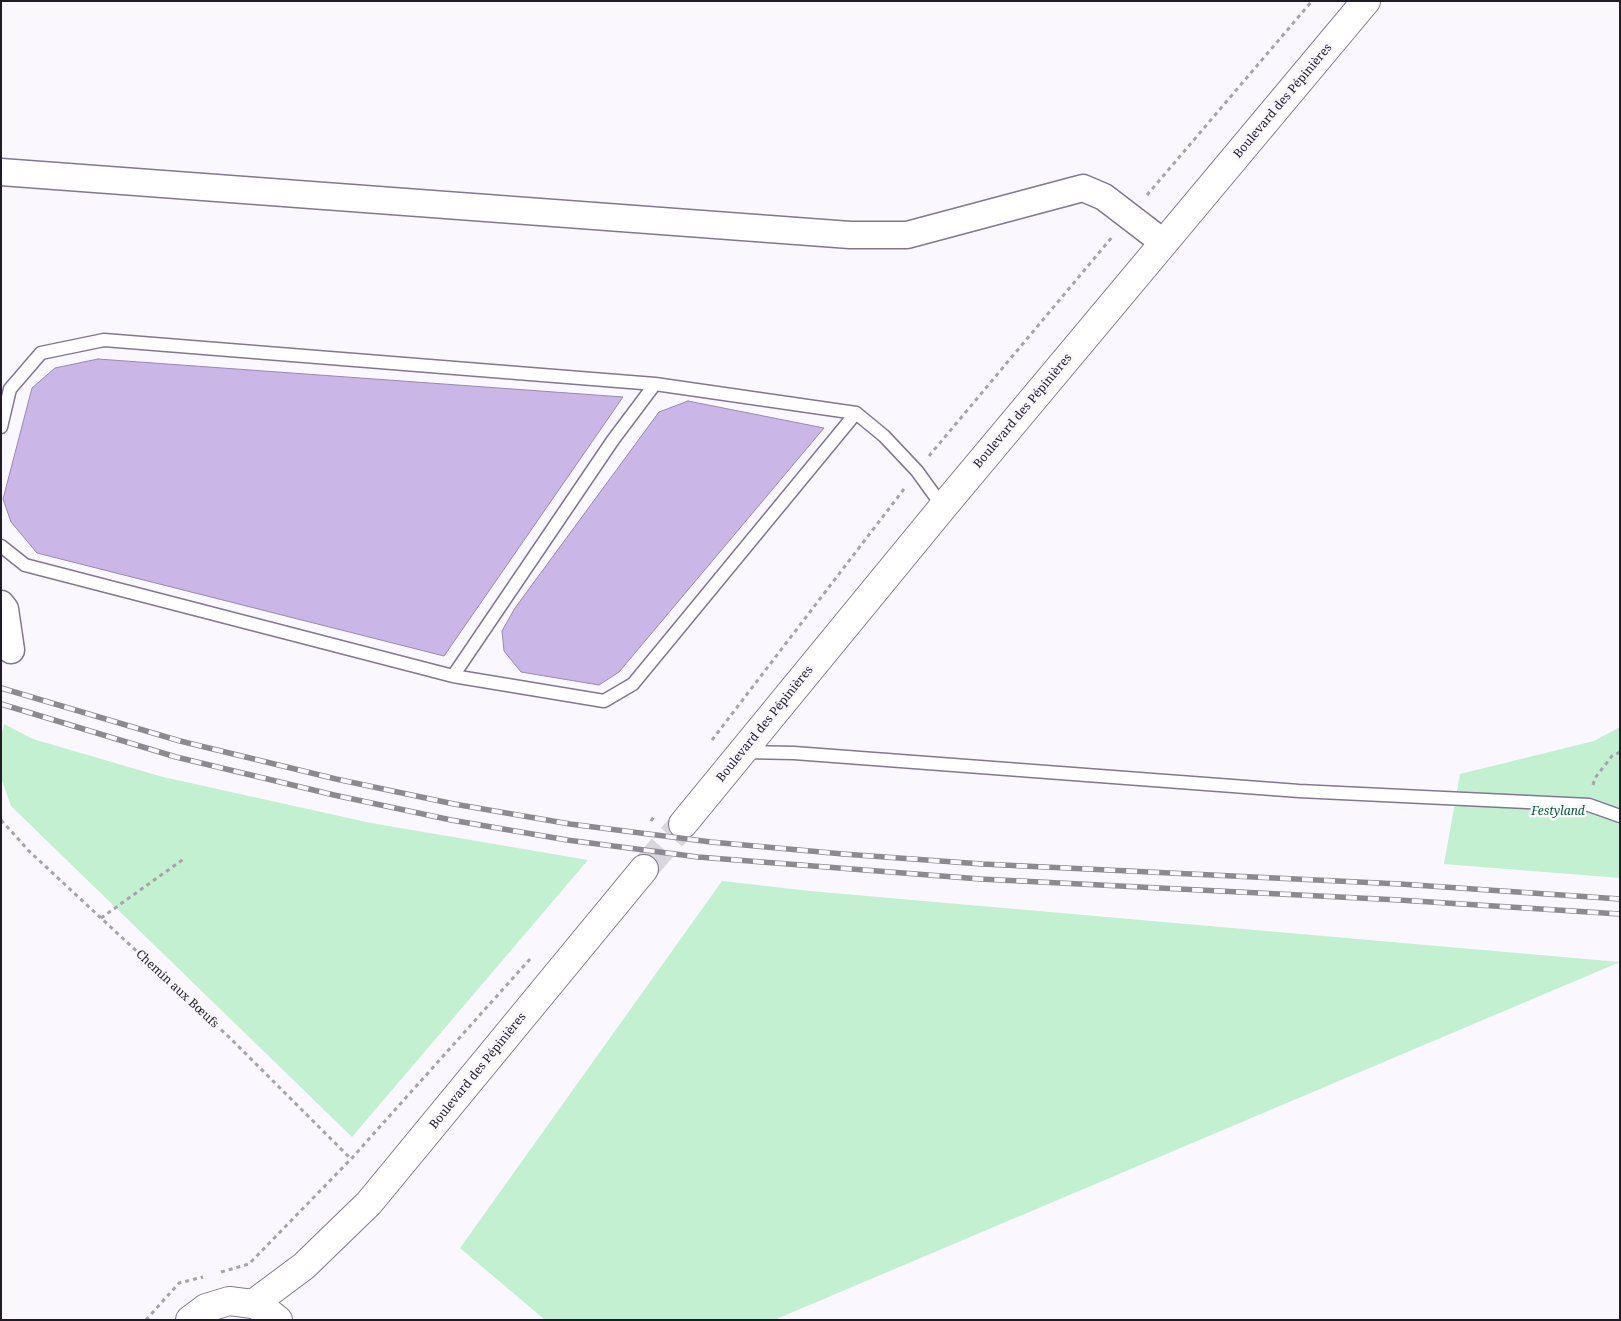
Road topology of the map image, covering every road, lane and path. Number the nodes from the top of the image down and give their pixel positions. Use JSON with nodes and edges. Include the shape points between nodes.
{"nodes":[{"id":1,"x":1312,"y":1,"type":"edge"},
{"id":2,"x":1366,"y":1,"type":"edge"},
{"id":3,"x":1,"y":172,"type":"edge"},
{"id":4,"x":1129,"y":216,"type":"junction"},
{"id":5,"x":1164,"y":243,"type":"junction"},
{"id":6,"x":655,"y":384,"type":"junction"},
{"id":7,"x":856,"y":413,"type":"junction"},
{"id":8,"x":1,"y":427,"type":"edge"},
{"id":9,"x":918,"y":470,"type":"junction"},
{"id":10,"x":943,"y":507,"type":"junction"},
{"id":11,"x":1,"y":546,"type":"edge"},
{"id":12,"x":1,"y":604,"type":"edge"},
{"id":13,"x":11,"y":650,"type":"dead end"},
{"id":14,"x":454,"y":676,"type":"junction"},
{"id":15,"x":710,"y":743,"type":"dead end"},
{"id":16,"x":742,"y":752,"type":"junction"},
{"id":17,"x":1620,"y":752,"type":"edge"},
{"id":18,"x":1589,"y":805,"type":"junction"},
{"id":19,"x":657,"y":813,"type":"dead end"},
{"id":20,"x":1620,"y":816,"type":"edge"},
{"id":21,"x":1,"y":820,"type":"edge"},
{"id":22,"x":651,"y":821,"type":"dead end"},
{"id":23,"x":683,"y":824,"type":"tunnel mouth"},
{"id":24,"x":185,"y":858,"type":"dead end"},
{"id":25,"x":644,"y":869,"type":"tunnel mouth"},
{"id":26,"x":101,"y":918,"type":"junction"},
{"id":27,"x":536,"y":952,"type":"dead end"},
{"id":28,"x":351,"y":1159,"type":"junction"},
{"id":29,"x":214,"y":1274,"type":"dead end"},
{"id":30,"x":205,"y":1276,"type":"dead end"},
{"id":31,"x":268,"y":1313,"type":"edge"},
{"id":32,"x":146,"y":1320,"type":"edge"},
{"id":33,"x":190,"y":1320,"type":"edge"}],
"edges":[{"from":1,"to":4,"type":"path"},
{"from":2,"to":5,"type":"main road","name":"Boulevard des Pépinières"},
{"from":3,"to":4,"type":"street","via":[[850,235],[906,234],[1083,188],[1104,197]]},
{"from":4,"to":5,"type":"street"},
{"from":4,"to":9,"type":"path"},
{"from":5,"to":10,"type":"main road","name":"Boulevard des Pépinières"},
{"from":6,"to":7,"type":"lane"},
{"from":6,"to":8,"type":"lane","via":[[104,340],[41,353],[10,389]]},
{"from":6,"to":14,"type":"lane","via":[[613,440]]},
{"from":7,"to":9,"type":"lane"},
{"from":7,"to":14,"type":"lane","via":[[633,684],[604,701]]},
{"from":9,"to":10,"type":"lane"},
{"from":9,"to":15,"type":"path"},
{"from":10,"to":16,"type":"main road","name":"Boulevard des Pépinières"},
{"from":11,"to":14,"type":"lane","via":[[25,565]]},
{"from":12,"to":13,"type":"street","via":[[5,609]]},
{"from":16,"to":18,"type":"lane","via":[[794,753],[1308,792]]},
{"from":16,"to":23,"type":"main road","name":"Boulevard des Pépinières"},
{"from":17,"to":18,"type":"path","via":[[1612,756],[1595,778]]},
{"from":18,"to":20,"type":"lane"},
{"from":19,"to":22,"type":"path"},
{"from":21,"to":26,"type":"path","name":"Chemin aux Bœufs","via":[[30,852]]},
{"from":24,"to":26,"type":"path"},
{"from":25,"to":31,"type":"main road","name":"Boulevard des Pépinières","via":[[369,1203],[304,1266]]},
{"from":26,"to":28,"type":"path","name":"Chemin aux Bœufs","via":[[231,1039]]},
{"from":27,"to":28,"type":"path"},
{"from":28,"to":29,"type":"path","via":[[249,1264]]},
{"from":30,"to":32,"type":"path","via":[[179,1283]]},
{"from":31,"to":33,"type":"main road","name":"Boulevard des Pépinières","via":[[229,1301],[206,1308]]}]}
